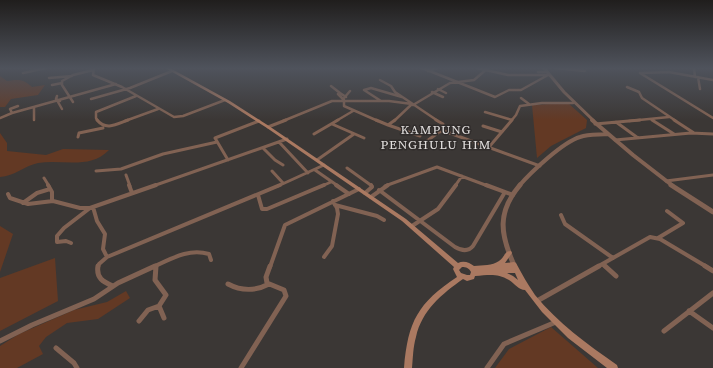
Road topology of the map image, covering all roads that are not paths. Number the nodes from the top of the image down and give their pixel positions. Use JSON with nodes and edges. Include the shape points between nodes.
{"nodes":[{"id":1,"x":63,"y":85,"type":"edge"},
{"id":2,"x":112,"y":85,"type":"edge"},
{"id":3,"x":118,"y":85,"type":"edge"},
{"id":4,"x":136,"y":85,"type":"edge"},
{"id":5,"x":198,"y":85,"type":"edge"},
{"id":6,"x":389,"y":85,"type":"edge"},
{"id":7,"x":447,"y":85,"type":"edge"},
{"id":8,"x":463,"y":85,"type":"edge"},
{"id":9,"x":529,"y":85,"type":"edge"},
{"id":10,"x":558,"y":85,"type":"edge"},
{"id":11,"x":660,"y":85,"type":"edge"},
{"id":12,"x":699,"y":85,"type":"edge"},
{"id":13,"x":331,"y":86,"type":"dead end"},
{"id":14,"x":627,"y":87,"type":"dead end"},
{"id":15,"x":126,"y":89,"type":"junction"},
{"id":16,"x":438,"y":89,"type":"junction"},
{"id":17,"x":700,"y":89,"type":"dead end"},
{"id":18,"x":350,"y":91,"type":"dead end"},
{"id":19,"x":432,"y":92,"type":"junction"},
{"id":20,"x":340,"y":93,"type":"junction"},
{"id":21,"x":446,"y":93,"type":"dead end"},
{"id":22,"x":57,"y":96,"type":"dead end"},
{"id":23,"x":136,"y":96,"type":"junction"},
{"id":24,"x":346,"y":96,"type":"junction"},
{"id":25,"x":403,"y":97,"type":"junction"},
{"id":26,"x":443,"y":97,"type":"dead end"},
{"id":27,"x":70,"y":98,"type":"junction"},
{"id":28,"x":521,"y":98,"type":"dead end"},
{"id":29,"x":91,"y":99,"type":"dead end"},
{"id":30,"x":225,"y":100,"type":"junction"},
{"id":31,"x":342,"y":100,"type":"junction"},
{"id":32,"x":59,"y":101,"type":"junction"},
{"id":33,"x":382,"y":101,"type":"junction"},
{"id":34,"x":73,"y":102,"type":"dead end"},
{"id":35,"x":573,"y":103,"type":"junction"},
{"id":36,"x":529,"y":104,"type":"junction"},
{"id":37,"x":412,"y":105,"type":"junction"},
{"id":38,"x":18,"y":106,"type":"dead end"},
{"id":39,"x":34,"y":108,"type":"junction"},
{"id":40,"x":62,"y":109,"type":"dead end"},
{"id":41,"x":158,"y":109,"type":"junction"},
{"id":42,"x":354,"y":111,"type":"junction"},
{"id":43,"x":485,"y":112,"type":"dead end"},
{"id":44,"x":12,"y":113,"type":"junction"},
{"id":45,"x":669,"y":117,"type":"junction"},
{"id":46,"x":0,"y":118,"type":"edge"},
{"id":47,"x":713,"y":118,"type":"edge"},
{"id":48,"x":652,"y":119,"type":"junction"},
{"id":49,"x":34,"y":120,"type":"dead end"},
{"id":50,"x":512,"y":120,"type":"junction"},
{"id":51,"x":259,"y":121,"type":"junction"},
{"id":52,"x":616,"y":122,"type":"junction"},
{"id":53,"x":332,"y":124,"type":"junction"},
{"id":54,"x":388,"y":125,"type":"junction"},
{"id":55,"x":597,"y":125,"type":"junction"},
{"id":56,"x":483,"y":126,"type":"dead end"},
{"id":57,"x":268,"y":127,"type":"junction"},
{"id":58,"x":105,"y":128,"type":"junction"},
{"id":59,"x":442,"y":131,"type":"junction"},
{"id":60,"x":502,"y":132,"type":"junction"},
{"id":61,"x":695,"y":133,"type":"junction"},
{"id":62,"x":314,"y":134,"type":"dead end"},
{"id":63,"x":354,"y":134,"type":"junction"},
{"id":64,"x":608,"y":134,"type":"junction"},
{"id":65,"x":674,"y":134,"type":"junction"},
{"id":66,"x":713,"y":134,"type":"edge"},
{"id":67,"x":590,"y":135,"type":"junction"},
{"id":68,"x":420,"y":136,"type":"dead end"},
{"id":69,"x":78,"y":137,"type":"dead end"},
{"id":70,"x":364,"y":138,"type":"dead end"},
{"id":71,"x":638,"y":138,"type":"junction"},
{"id":72,"x":287,"y":139,"type":"junction"},
{"id":73,"x":614,"y":140,"type":"junction"},
{"id":74,"x":216,"y":141,"type":"junction"},
{"id":75,"x":427,"y":141,"type":"dead end"},
{"id":76,"x":279,"y":142,"type":"junction"},
{"id":77,"x":489,"y":147,"type":"junction"},
{"id":78,"x":263,"y":148,"type":"junction"},
{"id":79,"x":228,"y":160,"type":"junction"},
{"id":80,"x":317,"y":160,"type":"junction"},
{"id":81,"x":283,"y":165,"type":"dead end"},
{"id":82,"x":324,"y":165,"type":"junction"},
{"id":83,"x":540,"y":166,"type":"junction"},
{"id":84,"x":347,"y":168,"type":"dead end"},
{"id":85,"x":96,"y":170,"type":"dead end"},
{"id":86,"x":314,"y":170,"type":"junction"},
{"id":87,"x":272,"y":171,"type":"dead end"},
{"id":88,"x":308,"y":173,"type":"junction"},
{"id":89,"x":126,"y":175,"type":"dead end"},
{"id":90,"x":713,"y":175,"type":"edge"},
{"id":91,"x":462,"y":176,"type":"junction"},
{"id":92,"x":44,"y":178,"type":"dead end"},
{"id":93,"x":666,"y":181,"type":"junction"},
{"id":94,"x":331,"y":182,"type":"junction"},
{"id":95,"x":283,"y":184,"type":"junction"},
{"id":96,"x":50,"y":189,"type":"junction"},
{"id":97,"x":359,"y":189,"type":"junction"},
{"id":98,"x":379,"y":190,"type":"junction"},
{"id":99,"x":505,"y":192,"type":"junction"},
{"id":100,"x":132,"y":193,"type":"junction"},
{"id":101,"x":365,"y":193,"type":"junction"},
{"id":102,"x":8,"y":194,"type":"dead end"},
{"id":103,"x":349,"y":194,"type":"junction"},
{"id":104,"x":258,"y":195,"type":"junction"},
{"id":105,"x":513,"y":195,"type":"junction"},
{"id":106,"x":371,"y":197,"type":"junction"},
{"id":107,"x":52,"y":200,"type":"junction"},
{"id":108,"x":23,"y":203,"type":"junction"},
{"id":109,"x":334,"y":203,"type":"junction"},
{"id":110,"x":92,"y":207,"type":"junction"},
{"id":111,"x":667,"y":211,"type":"dead end"},
{"id":112,"x":713,"y":212,"type":"edge"},
{"id":113,"x":562,"y":215,"type":"dead end"},
{"id":114,"x":384,"y":220,"type":"dead end"},
{"id":115,"x":420,"y":221,"type":"junction"},
{"id":116,"x":412,"y":226,"type":"junction"},
{"id":117,"x":658,"y":238,"type":"junction"},
{"id":118,"x":71,"y":243,"type":"dead end"},
{"id":119,"x":508,"y":253,"type":"junction"},
{"id":120,"x":107,"y":257,"type":"junction"},
{"id":121,"x":324,"y":257,"type":"dead end"},
{"id":122,"x":613,"y":258,"type":"junction"},
{"id":123,"x":211,"y":260,"type":"dead end"},
{"id":124,"x":602,"y":264,"type":"junction"},
{"id":125,"x":156,"y":266,"type":"junction"},
{"id":126,"x":458,"y":266,"type":"junction"},
{"id":127,"x":515,"y":268,"type":"junction"},
{"id":128,"x":496,"y":270,"type":"junction"},
{"id":129,"x":473,"y":271,"type":"junction"},
{"id":130,"x":713,"y":271,"type":"edge"},
{"id":131,"x":616,"y":276,"type":"dead end"},
{"id":132,"x":462,"y":277,"type":"junction"},
{"id":133,"x":228,"y":284,"type":"dead end"},
{"id":134,"x":269,"y":284,"type":"junction"},
{"id":135,"x":113,"y":286,"type":"junction"},
{"id":136,"x":528,"y":291,"type":"junction"},
{"id":137,"x":713,"y":293,"type":"edge"},
{"id":138,"x":537,"y":301,"type":"junction"},
{"id":139,"x":159,"y":306,"type":"junction"},
{"id":140,"x":689,"y":311,"type":"junction"},
{"id":141,"x":164,"y":318,"type":"dead end"},
{"id":142,"x":139,"y":321,"type":"dead end"},
{"id":143,"x":556,"y":322,"type":"junction"},
{"id":144,"x":713,"y":328,"type":"edge"},
{"id":145,"x":664,"y":330,"type":"dead end"},
{"id":146,"x":0,"y":341,"type":"edge"},
{"id":147,"x":56,"y":348,"type":"dead end"},
{"id":148,"x":77,"y":368,"type":"edge"},
{"id":149,"x":241,"y":368,"type":"edge"},
{"id":150,"x":408,"y":368,"type":"edge"},
{"id":151,"x":487,"y":368,"type":"edge"},
{"id":152,"x":614,"y":368,"type":"edge"}],
"edges":[{"from":1,"to":27,"type":"street"},
{"from":2,"to":27,"type":"street"},
{"from":3,"to":15,"type":"street"},
{"from":4,"to":15,"type":"street"},
{"from":5,"to":30,"type":"main road"},
{"from":6,"to":25,"type":"street","via":[[394,92]]},
{"from":7,"to":16,"type":"street"},
{"from":8,"to":9,"type":"street","via":[[495,97],[509,90],[521,90]]},
{"from":10,"to":35,"type":"street"},
{"from":11,"to":47,"type":"street"},
{"from":12,"to":17,"type":"street"},
{"from":13,"to":20,"type":"street"},
{"from":14,"to":45,"type":"street","via":[[639,92],[642,98]]},
{"from":15,"to":23,"type":"street"},
{"from":15,"to":29,"type":"street"},
{"from":16,"to":19,"type":"street"},
{"from":16,"to":21,"type":"street"},
{"from":18,"to":24,"type":"street"},
{"from":19,"to":26,"type":"street"},
{"from":19,"to":37,"type":"street"},
{"from":20,"to":24,"type":"street"},
{"from":20,"to":31,"type":"street","via":[[337,94]]},
{"from":22,"to":32,"type":"street","via":[[56,99]]},
{"from":23,"to":41,"type":"street"},
{"from":23,"to":58,"type":"street","via":[[96,112],[100,126]]},
{"from":24,"to":31,"type":"street"},
{"from":25,"to":33,"type":"street","via":[[392,96],[371,88],[364,90]]},
{"from":25,"to":37,"type":"street"},
{"from":27,"to":32,"type":"street"},
{"from":27,"to":34,"type":"street"},
{"from":28,"to":36,"type":"street"},
{"from":30,"to":41,"type":"street","via":[[179,117]]},
{"from":30,"to":51,"type":"main road"},
{"from":31,"to":33,"type":"street"},
{"from":31,"to":42,"type":"street","via":[[344,106]]},
{"from":31,"to":57,"type":"street","via":[[329,102]]},
{"from":32,"to":39,"type":"street"},
{"from":32,"to":40,"type":"street"},
{"from":33,"to":37,"type":"street"},
{"from":35,"to":36,"type":"street"},
{"from":35,"to":55,"type":"street"},
{"from":36,"to":50,"type":"street","via":[[518,107]]},
{"from":37,"to":54,"type":"street"},
{"from":37,"to":59,"type":"street","via":[[443,124]]},
{"from":38,"to":44,"type":"street","via":[[10,110]]},
{"from":39,"to":44,"type":"street"},
{"from":39,"to":49,"type":"street"},
{"from":41,"to":58,"type":"street"},
{"from":42,"to":53,"type":"street"},
{"from":42,"to":54,"type":"street"},
{"from":43,"to":50,"type":"street"},
{"from":44,"to":46,"type":"street"},
{"from":45,"to":48,"type":"street"},
{"from":45,"to":61,"type":"street"},
{"from":48,"to":52,"type":"street"},
{"from":48,"to":65,"type":"street"},
{"from":50,"to":60,"type":"street"},
{"from":51,"to":57,"type":"main road"},
{"from":51,"to":74,"type":"street","via":[[217,137]]},
{"from":52,"to":55,"type":"street"},
{"from":52,"to":71,"type":"street"},
{"from":53,"to":62,"type":"street"},
{"from":53,"to":63,"type":"street"},
{"from":54,"to":68,"type":"street"},
{"from":55,"to":64,"type":"street"},
{"from":55,"to":67,"type":"street","via":[[598,131]]},
{"from":56,"to":60,"type":"street"},
{"from":57,"to":72,"type":"main road"},
{"from":58,"to":69,"type":"street","via":[[80,132]]},
{"from":59,"to":75,"type":"street"},
{"from":59,"to":77,"type":"street"},
{"from":60,"to":77,"type":"street"},
{"from":61,"to":65,"type":"street"},
{"from":61,"to":66,"type":"street"},
{"from":63,"to":70,"type":"street"},
{"from":63,"to":80,"type":"street"},
{"from":64,"to":67,"type":"street"},
{"from":64,"to":73,"type":"street"},
{"from":65,"to":71,"type":"street"},
{"from":67,"to":83,"type":"street","via":[[570,142]]},
{"from":71,"to":73,"type":"street"},
{"from":72,"to":76,"type":"street"},
{"from":72,"to":80,"type":"main road"},
{"from":73,"to":93,"type":"street"},
{"from":74,"to":79,"type":"street"},
{"from":74,"to":85,"type":"street","via":[[163,154],[122,169]]},
{"from":76,"to":78,"type":"street"},
{"from":76,"to":88,"type":"street"},
{"from":77,"to":83,"type":"street"},
{"from":78,"to":79,"type":"street"},
{"from":78,"to":81,"type":"street"},
{"from":79,"to":100,"type":"street"},
{"from":80,"to":82,"type":"main road"},
{"from":82,"to":86,"type":"street"},
{"from":82,"to":97,"type":"main road"},
{"from":83,"to":105,"type":"street"},
{"from":84,"to":101,"type":"street","via":[[371,184]]},
{"from":86,"to":88,"type":"street"},
{"from":86,"to":94,"type":"street"},
{"from":87,"to":95,"type":"street"},
{"from":88,"to":95,"type":"street"},
{"from":89,"to":100,"type":"street"},
{"from":90,"to":93,"type":"street"},
{"from":91,"to":98,"type":"street","via":[[434,168]]},
{"from":91,"to":99,"type":"street"},
{"from":91,"to":115,"type":"street","via":[[438,209]]},
{"from":92,"to":96,"type":"street"},
{"from":93,"to":112,"type":"street"},
{"from":94,"to":103,"type":"street"},
{"from":94,"to":104,"type":"street","via":[[267,209],[262,209]]},
{"from":95,"to":104,"type":"street"},
{"from":96,"to":107,"type":"street"},
{"from":96,"to":108,"type":"street","via":[[37,193]]},
{"from":97,"to":101,"type":"main road"},
{"from":97,"to":103,"type":"street"},
{"from":98,"to":106,"type":"street"},
{"from":98,"to":115,"type":"street"},
{"from":99,"to":105,"type":"street"},
{"from":99,"to":115,"type":"street","via":[[470,250],[459,249]]},
{"from":100,"to":110,"type":"street"},
{"from":101,"to":106,"type":"main road"},
{"from":102,"to":108,"type":"street","via":[[10,198],[17,198]]},
{"from":103,"to":109,"type":"street"},
{"from":104,"to":120,"type":"street"},
{"from":105,"to":119,"type":"street","via":[[503,225]]},
{"from":106,"to":116,"type":"main road"},
{"from":107,"to":108,"type":"street","via":[[38,204]]},
{"from":107,"to":110,"type":"street","via":[[81,208]]},
{"from":109,"to":114,"type":"street"},
{"from":109,"to":121,"type":"street","via":[[338,214],[332,246]]},
{"from":109,"to":134,"type":"street","via":[[285,224],[266,277]]},
{"from":110,"to":118,"type":"street","via":[[57,236],[57,242]]},
{"from":110,"to":120,"type":"street","via":[[105,234],[103,249]]},
{"from":111,"to":117,"type":"street","via":[[683,224]]},
{"from":113,"to":122,"type":"street","via":[[565,224]]},
{"from":115,"to":116,"type":"street"},
{"from":116,"to":126,"type":"main road"},
{"from":117,"to":122,"type":"street","via":[[649,237]]},
{"from":117,"to":130,"type":"street"},
{"from":119,"to":127,"type":"street"},
{"from":119,"to":128,"type":"main road"},
{"from":120,"to":135,"type":"street","via":[[98,264],[97,273],[100,279]]},
{"from":122,"to":124,"type":"street"},
{"from":123,"to":125,"type":"street","via":[[210,254],[192,251]]},
{"from":124,"to":131,"type":"street"},
{"from":124,"to":138,"type":"street"},
{"from":125,"to":135,"type":"street"},
{"from":125,"to":139,"type":"street","via":[[156,284],[166,295]]},
{"from":126,"to":129,"type":"main road","via":[[465,264]]},
{"from":126,"to":132,"type":"main road","via":[[457,272]]},
{"from":127,"to":128,"type":"main road"},
{"from":127,"to":136,"type":"main road"},
{"from":128,"to":129,"type":"main road"},
{"from":128,"to":136,"type":"main road"},
{"from":129,"to":132,"type":"main road","via":[[469,278]]},
{"from":132,"to":150,"type":"main road","via":[[438,294],[420,314],[410,342]]},
{"from":133,"to":134,"type":"street","via":[[236,288],[258,289]]},
{"from":134,"to":149,"type":"street","via":[[284,290],[286,296]]},
{"from":135,"to":146,"type":"street","via":[[94,299]]},
{"from":136,"to":138,"type":"main road"},
{"from":137,"to":140,"type":"street"},
{"from":138,"to":143,"type":"main road"},
{"from":139,"to":141,"type":"street"},
{"from":139,"to":142,"type":"street","via":[[148,310]]},
{"from":140,"to":144,"type":"street"},
{"from":140,"to":145,"type":"street"},
{"from":143,"to":151,"type":"street","via":[[504,344]]},
{"from":143,"to":152,"type":"main road"},
{"from":147,"to":148,"type":"street"}]}
